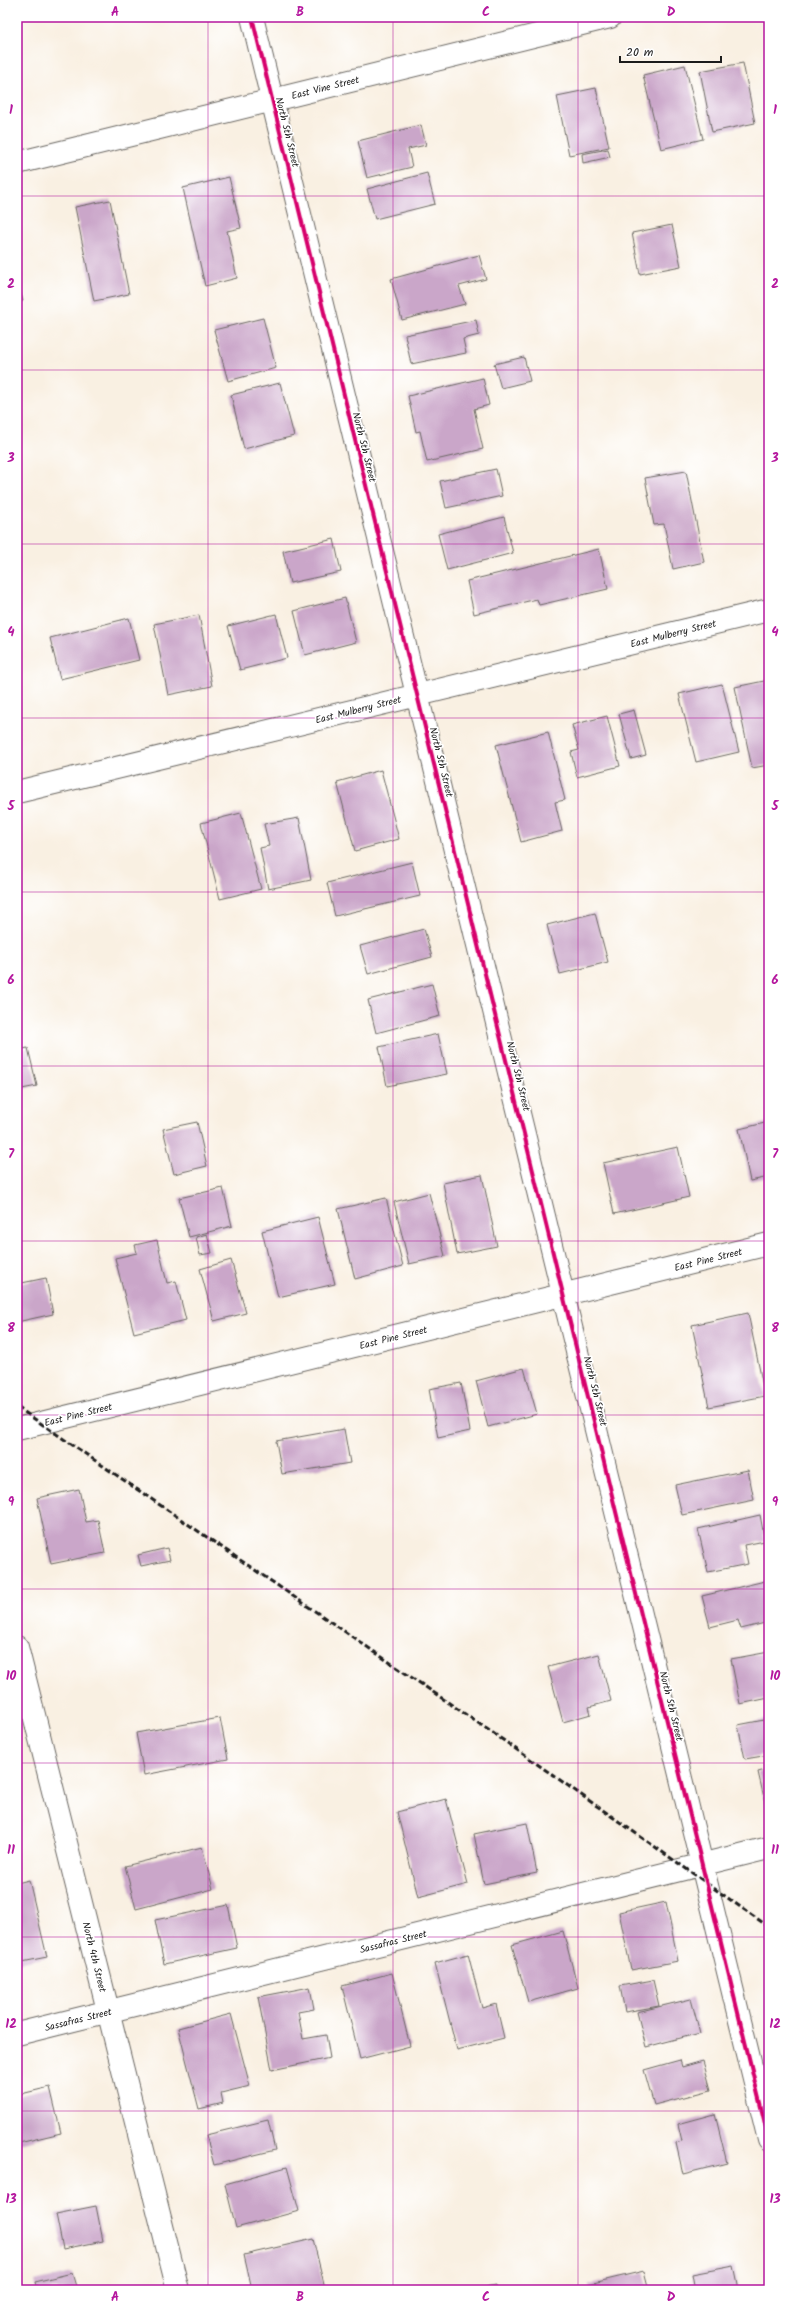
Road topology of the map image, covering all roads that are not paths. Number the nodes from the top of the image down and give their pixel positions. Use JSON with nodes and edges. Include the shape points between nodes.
{"nodes":[{"id":1,"x":252,"y":17,"type":"edge"},
{"id":2,"x":610,"y":17,"type":"edge"},
{"id":3,"x":272,"y":101,"type":"junction"},
{"id":4,"x":17,"y":163,"type":"edge"},
{"id":5,"x":769,"y":610,"type":"edge"},
{"id":6,"x":417,"y":695,"type":"junction"},
{"id":7,"x":17,"y":792,"type":"edge"},
{"id":8,"x":769,"y":1244,"type":"edge"},
{"id":9,"x":564,"y":1295,"type":"junction"},
{"id":10,"x":17,"y":1429,"type":"edge"},
{"id":11,"x":17,"y":1647,"type":"edge"},
{"id":12,"x":769,"y":1848,"type":"edge"},
{"id":13,"x":702,"y":1865,"type":"junction"},
{"id":14,"x":108,"y":2012,"type":"junction"},
{"id":15,"x":17,"y":2034,"type":"edge"},
{"id":16,"x":769,"y":2140,"type":"edge"},
{"id":17,"x":178,"y":2290,"type":"edge"}],
"edges":[{"from":1,"to":3,"type":"street","name":"North 5th Street"},
{"from":2,"to":3,"type":"street","name":"East Vine Street"},
{"from":3,"to":4,"type":"street","name":"East Vine Street"},
{"from":3,"to":6,"type":"street","name":"North 5th Street"},
{"from":5,"to":6,"type":"street","name":"East Mulberry Street"},
{"from":6,"to":7,"type":"street","name":"East Mulberry Street"},
{"from":6,"to":9,"type":"street","name":"North 5th Street"},
{"from":8,"to":9,"type":"street","name":"East Pine Street"},
{"from":9,"to":10,"type":"street","name":"East Pine Street"},
{"from":9,"to":13,"type":"street","name":"North 5th Street"},
{"from":11,"to":14,"type":"street","name":"North 4th Street"},
{"from":12,"to":13,"type":"street","name":"Sassafras Street"},
{"from":13,"to":14,"type":"street","name":"Sassafras Street"},
{"from":13,"to":16,"type":"street","name":"North 5th Street"},
{"from":14,"to":15,"type":"street","name":"Sassafras Street"},
{"from":14,"to":17,"type":"street","name":"North 4th Street"}]}
